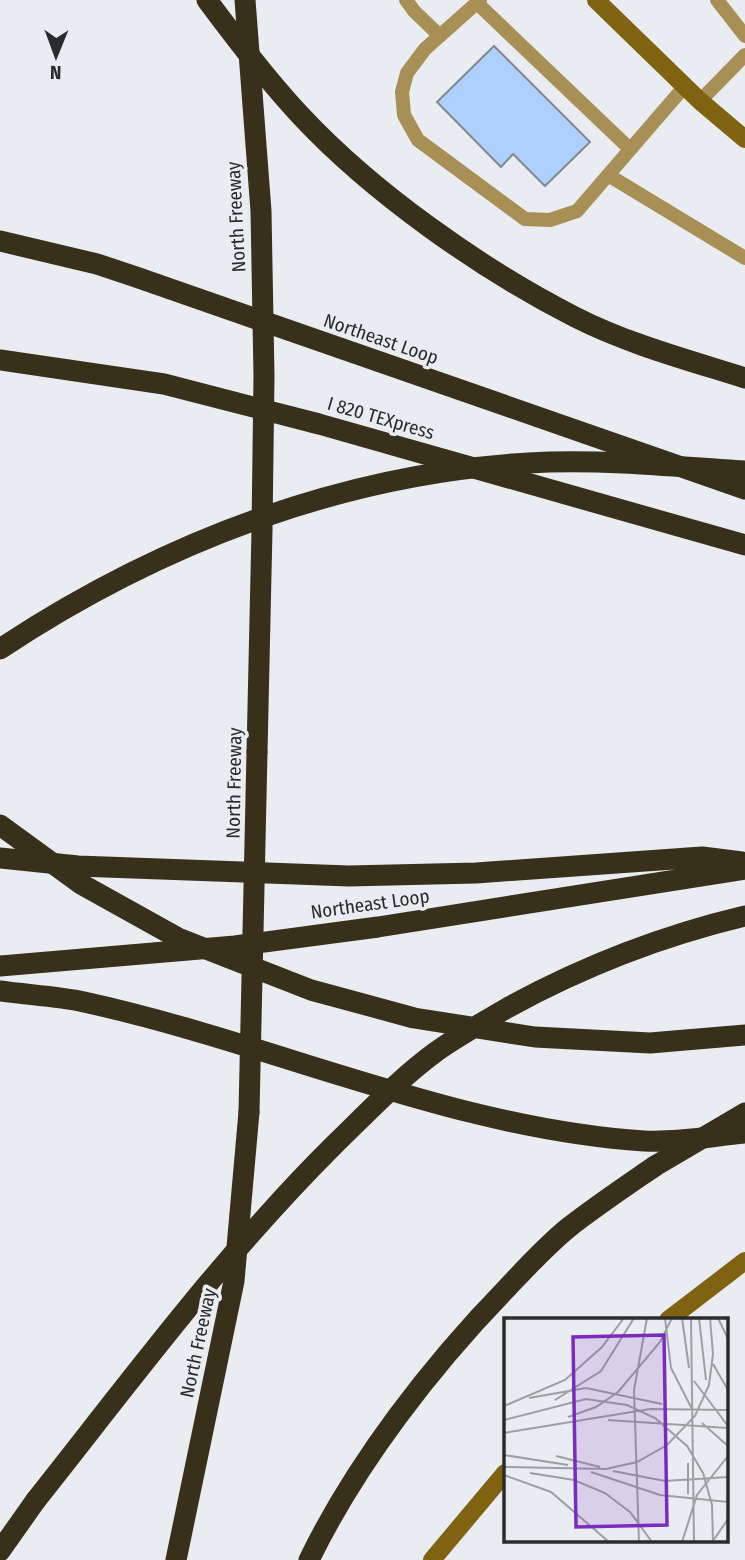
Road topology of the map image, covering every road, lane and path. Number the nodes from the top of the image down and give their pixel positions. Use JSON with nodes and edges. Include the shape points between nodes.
{"nodes":[{"id":1,"x":207,"y":0,"type":"edge"},
{"id":2,"x":245,"y":0,"type":"edge"},
{"id":3,"x":406,"y":0,"type":"edge"},
{"id":4,"x":596,"y":0,"type":"edge"},
{"id":5,"x":717,"y":0,"type":"edge"},
{"id":6,"x":479,"y":1,"type":"edge"},
{"id":7,"x":440,"y":36,"type":"junction"},
{"id":8,"x":745,"y":36,"type":"edge"},
{"id":9,"x":745,"y":55,"type":"edge"},
{"id":10,"x":685,"y":86,"type":"junction"},
{"id":11,"x":700,"y":101,"type":"junction"},
{"id":12,"x":745,"y":139,"type":"edge"},
{"id":13,"x":630,"y":149,"type":"junction"},
{"id":14,"x":608,"y":175,"type":"junction"},
{"id":15,"x":0,"y":241,"type":"edge"},
{"id":16,"x":745,"y":257,"type":"edge"},
{"id":17,"x":0,"y":360,"type":"edge"},
{"id":18,"x":745,"y":378,"type":"edge"},
{"id":19,"x":742,"y":483,"type":"edge"},
{"id":20,"x":745,"y":545,"type":"edge"},
{"id":21,"x":0,"y":649,"type":"edge"},
{"id":22,"x":0,"y":825,"type":"edge"},
{"id":23,"x":0,"y":858,"type":"edge"},
{"id":24,"x":745,"y":863,"type":"edge"},
{"id":25,"x":745,"y":869,"type":"edge"},
{"id":26,"x":745,"y":916,"type":"edge"},
{"id":27,"x":0,"y":965,"type":"edge"},
{"id":28,"x":0,"y":991,"type":"edge"},
{"id":29,"x":745,"y":1035,"type":"edge"},
{"id":30,"x":745,"y":1113,"type":"edge"},
{"id":31,"x":745,"y":1133,"type":"edge"},
{"id":32,"x":745,"y":1261,"type":"edge"},
{"id":33,"x":671,"y":1318,"type":"edge"},
{"id":34,"x":504,"y":1474,"type":"edge"},
{"id":35,"x":0,"y":1551,"type":"edge"},
{"id":36,"x":176,"y":1560,"type":"edge"},
{"id":37,"x":309,"y":1560,"type":"edge"},
{"id":38,"x":432,"y":1560,"type":"edge"}],
"edges":[{"from":1,"to":18,"type":"highway","via":[[301,116],[421,221],[576,317],[646,346]]},
{"from":2,"to":36,"type":"highway","name":"North Freeway","bridge":true,"via":[[261,211],[264,376],[249,1112],[234,1281]]},
{"from":3,"to":7,"type":"lane"},
{"from":4,"to":10,"type":"main road"},
{"from":5,"to":8,"type":"lane"},
{"from":6,"to":7,"type":"lane"},
{"from":6,"to":13,"type":"lane"},
{"from":7,"to":14,"type":"lane","via":[[407,73],[402,92],[404,114],[418,140],[525,219],[550,220],[577,211]]},
{"from":9,"to":11,"type":"lane"},
{"from":10,"to":11,"type":"main road"},
{"from":10,"to":13,"type":"lane"},
{"from":11,"to":12,"type":"main road"},
{"from":13,"to":14,"type":"lane"},
{"from":14,"to":16,"type":"lane"},
{"from":15,"to":19,"type":"highway","name":"Northeast Loop","via":[[97,264]]},
{"from":17,"to":20,"type":"highway","name":"I 820 TEXpress","via":[[164,384]]},
{"from":19,"to":21,"type":"highway","bridge":true,"via":[[618,463],[551,462],[464,470],[360,488],[284,509],[196,542],[76,602]]},
{"from":22,"to":29,"type":"highway","bridge":true,"via":[[81,884],[178,938],[311,990],[414,1018],[535,1037],[650,1043]]},
{"from":23,"to":24,"type":"highway","via":[[92,867],[349,876],[476,873],[702,857]]},
{"from":25,"to":27,"type":"highway","name":"Northeast Loop","via":[[235,946]]},
{"from":26,"to":35,"type":"highway","bridge":true,"via":[[608,958],[526,998],[436,1052],[290,1189],[199,1296]]},
{"from":28,"to":31,"type":"highway","via":[[81,1001],[196,1030],[364,1083],[525,1126],[647,1141]]},
{"from":30,"to":37,"type":"highway","bridge":true,"via":[[655,1166],[566,1229],[480,1316],[375,1451]]},
{"from":32,"to":33,"type":"main road"},
{"from":34,"to":38,"type":"main road"}]}
